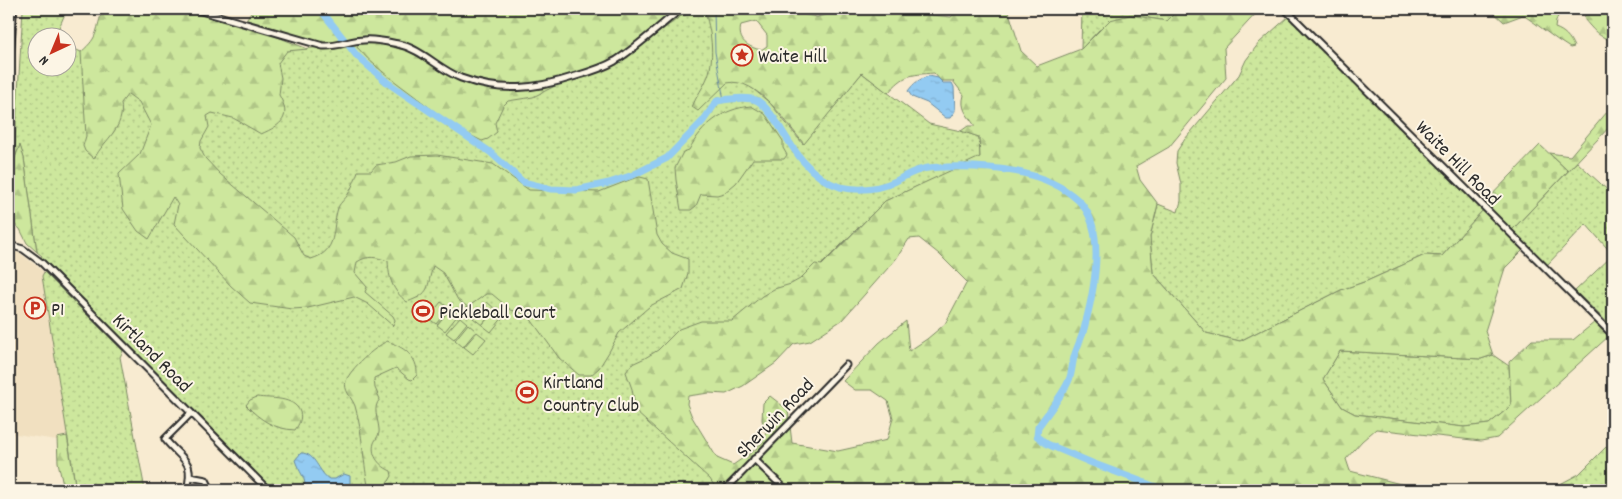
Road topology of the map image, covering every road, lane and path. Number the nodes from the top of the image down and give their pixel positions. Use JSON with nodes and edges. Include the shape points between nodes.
{"nodes":[{"id":1,"x":13,"y":9,"type":"edge"},
{"id":2,"x":194,"y":9,"type":"edge"},
{"id":3,"x":680,"y":9,"type":"edge"},
{"id":4,"x":1285,"y":9,"type":"edge"},
{"id":5,"x":9,"y":64,"type":"edge"},
{"id":6,"x":9,"y":245,"type":"edge"},
{"id":7,"x":1613,"y":336,"type":"edge"},
{"id":8,"x":846,"y":365,"type":"dead end"},
{"id":9,"x":191,"y":413,"type":"junction"},
{"id":10,"x":754,"y":459,"type":"junction"},
{"id":11,"x":190,"y":476,"type":"junction"},
{"id":12,"x":187,"y":490,"type":"edge"},
{"id":13,"x":211,"y":490,"type":"edge"},
{"id":14,"x":268,"y":490,"type":"edge"},
{"id":15,"x":725,"y":490,"type":"edge"},
{"id":16,"x":786,"y":490,"type":"edge"}],
"edges":[{"from":1,"to":5,"type":"main road"},
{"from":2,"to":3,"type":"street","via":[[323,46],[364,40],[408,46],[460,77],[512,88],[554,83],[608,65]]},
{"from":4,"to":7,"type":"street","name":"Waite Hill Road"},
{"from":6,"to":9,"type":"street","name":"Kirtland Road","via":[[23,249],[42,263]]},
{"from":8,"to":10,"type":"street","name":"Sherwin Road"},
{"from":9,"to":11,"type":"street","via":[[165,439],[188,464]]},
{"from":9,"to":14,"type":"street","name":"Kirtland Road"},
{"from":10,"to":15,"type":"street","name":"Sherwin Road"},
{"from":10,"to":16,"type":"street"},
{"from":11,"to":12,"type":"street"},
{"from":11,"to":13,"type":"street","via":[[206,480]]}]}
